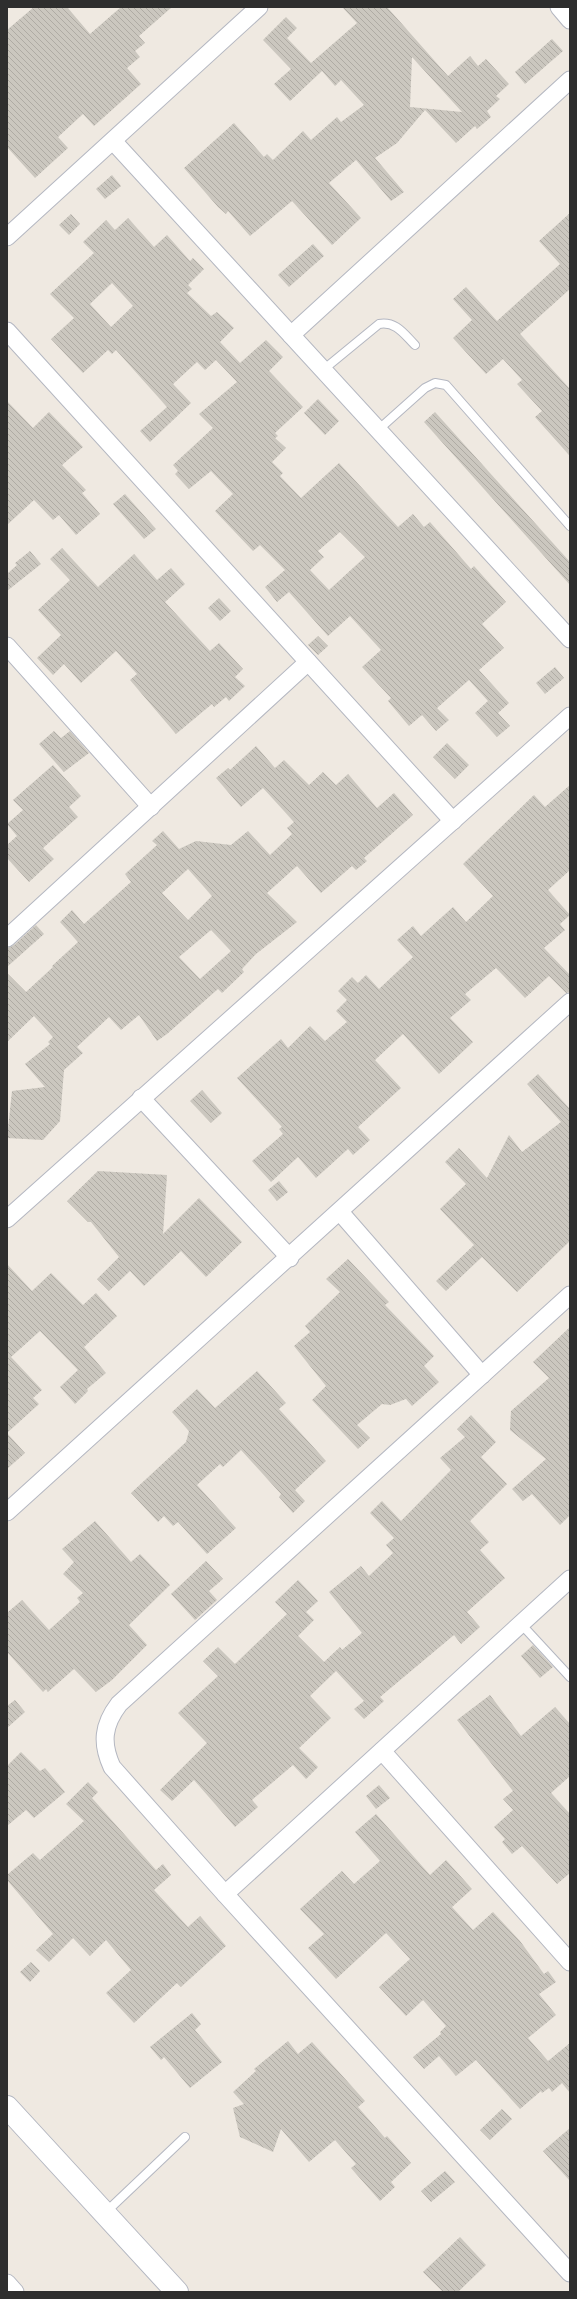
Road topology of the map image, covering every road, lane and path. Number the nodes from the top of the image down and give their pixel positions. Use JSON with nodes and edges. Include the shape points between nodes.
{"nodes":[{"id":1,"x":259,"y":7,"type":"edge"},
{"id":2,"x":558,"y":7,"type":"edge"},
{"id":3,"x":570,"y":20,"type":"edge"},
{"id":4,"x":570,"y":80,"type":"edge"},
{"id":5,"x":113,"y":141,"type":"junction"},
{"id":6,"x":7,"y":237,"type":"edge"},
{"id":7,"x":7,"y":331,"type":"edge"},
{"id":8,"x":291,"y":335,"type":"junction"},
{"id":9,"x":415,"y":345,"type":"dead end"},
{"id":10,"x":323,"y":370,"type":"junction"},
{"id":11,"x":378,"y":430,"type":"junction"},
{"id":12,"x":570,"y":526,"type":"edge"},
{"id":13,"x":570,"y":639,"type":"edge"},
{"id":14,"x":8,"y":649,"type":"edge"},
{"id":15,"x":308,"y":662,"type":"junction"},
{"id":16,"x":570,"y":716,"type":"edge"},
{"id":17,"x":151,"y":807,"type":"junction"},
{"id":18,"x":453,"y":821,"type":"junction"},
{"id":19,"x":7,"y":938,"type":"edge"},
{"id":20,"x":570,"y":1002,"type":"edge"},
{"id":21,"x":141,"y":1098,"type":"junction"},
{"id":22,"x":340,"y":1212,"type":"junction"},
{"id":23,"x":7,"y":1219,"type":"edge"},
{"id":24,"x":290,"y":1258,"type":"junction"},
{"id":25,"x":570,"y":1295,"type":"edge"},
{"id":26,"x":482,"y":1375,"type":"junction"},
{"id":27,"x":7,"y":1512,"type":"edge"},
{"id":28,"x":570,"y":1579,"type":"edge"},
{"id":29,"x":521,"y":1624,"type":"junction"},
{"id":30,"x":570,"y":1678,"type":"edge"},
{"id":31,"x":382,"y":1751,"type":"junction"},
{"id":32,"x":225,"y":1894,"type":"junction"},
{"id":33,"x":570,"y":1962,"type":"edge"},
{"id":34,"x":7,"y":2108,"type":"edge"},
{"id":35,"x":185,"y":2137,"type":"dead end"},
{"id":36,"x":105,"y":2213,"type":"junction"},
{"id":37,"x":570,"y":2273,"type":"edge"},
{"id":38,"x":7,"y":2283,"type":"edge"},
{"id":39,"x":15,"y":2292,"type":"edge"},
{"id":40,"x":177,"y":2292,"type":"edge"}],
"edges":[{"from":1,"to":5,"type":"street"},
{"from":2,"to":3,"type":"street"},
{"from":4,"to":8,"type":"street"},
{"from":5,"to":6,"type":"street"},
{"from":5,"to":8,"type":"street"},
{"from":7,"to":15,"type":"street"},
{"from":8,"to":10,"type":"street"},
{"from":9,"to":10,"type":"lane","via":[[396,326],[380,324]]},
{"from":10,"to":11,"type":"street"},
{"from":11,"to":12,"type":"lane","via":[[425,388],[435,383],[446,385]]},
{"from":11,"to":13,"type":"street"},
{"from":14,"to":17,"type":"street"},
{"from":15,"to":17,"type":"street"},
{"from":15,"to":18,"type":"street"},
{"from":16,"to":18,"type":"street"},
{"from":17,"to":19,"type":"street"},
{"from":18,"to":21,"type":"street"},
{"from":20,"to":22,"type":"street"},
{"from":21,"to":23,"type":"street"},
{"from":21,"to":24,"type":"street"},
{"from":22,"to":24,"type":"street"},
{"from":22,"to":26,"type":"street"},
{"from":24,"to":27,"type":"street"},
{"from":25,"to":26,"type":"street"},
{"from":26,"to":32,"type":"street","via":[[119,1704],[110,1715],[104,1741],[112,1767]]},
{"from":28,"to":29,"type":"street"},
{"from":29,"to":30,"type":"lane"},
{"from":29,"to":31,"type":"street"},
{"from":31,"to":32,"type":"street"},
{"from":31,"to":33,"type":"street"},
{"from":32,"to":37,"type":"street"},
{"from":34,"to":36,"type":"main road"},
{"from":35,"to":36,"type":"lane"},
{"from":36,"to":40,"type":"main road"},
{"from":38,"to":39,"type":"street"}]}
